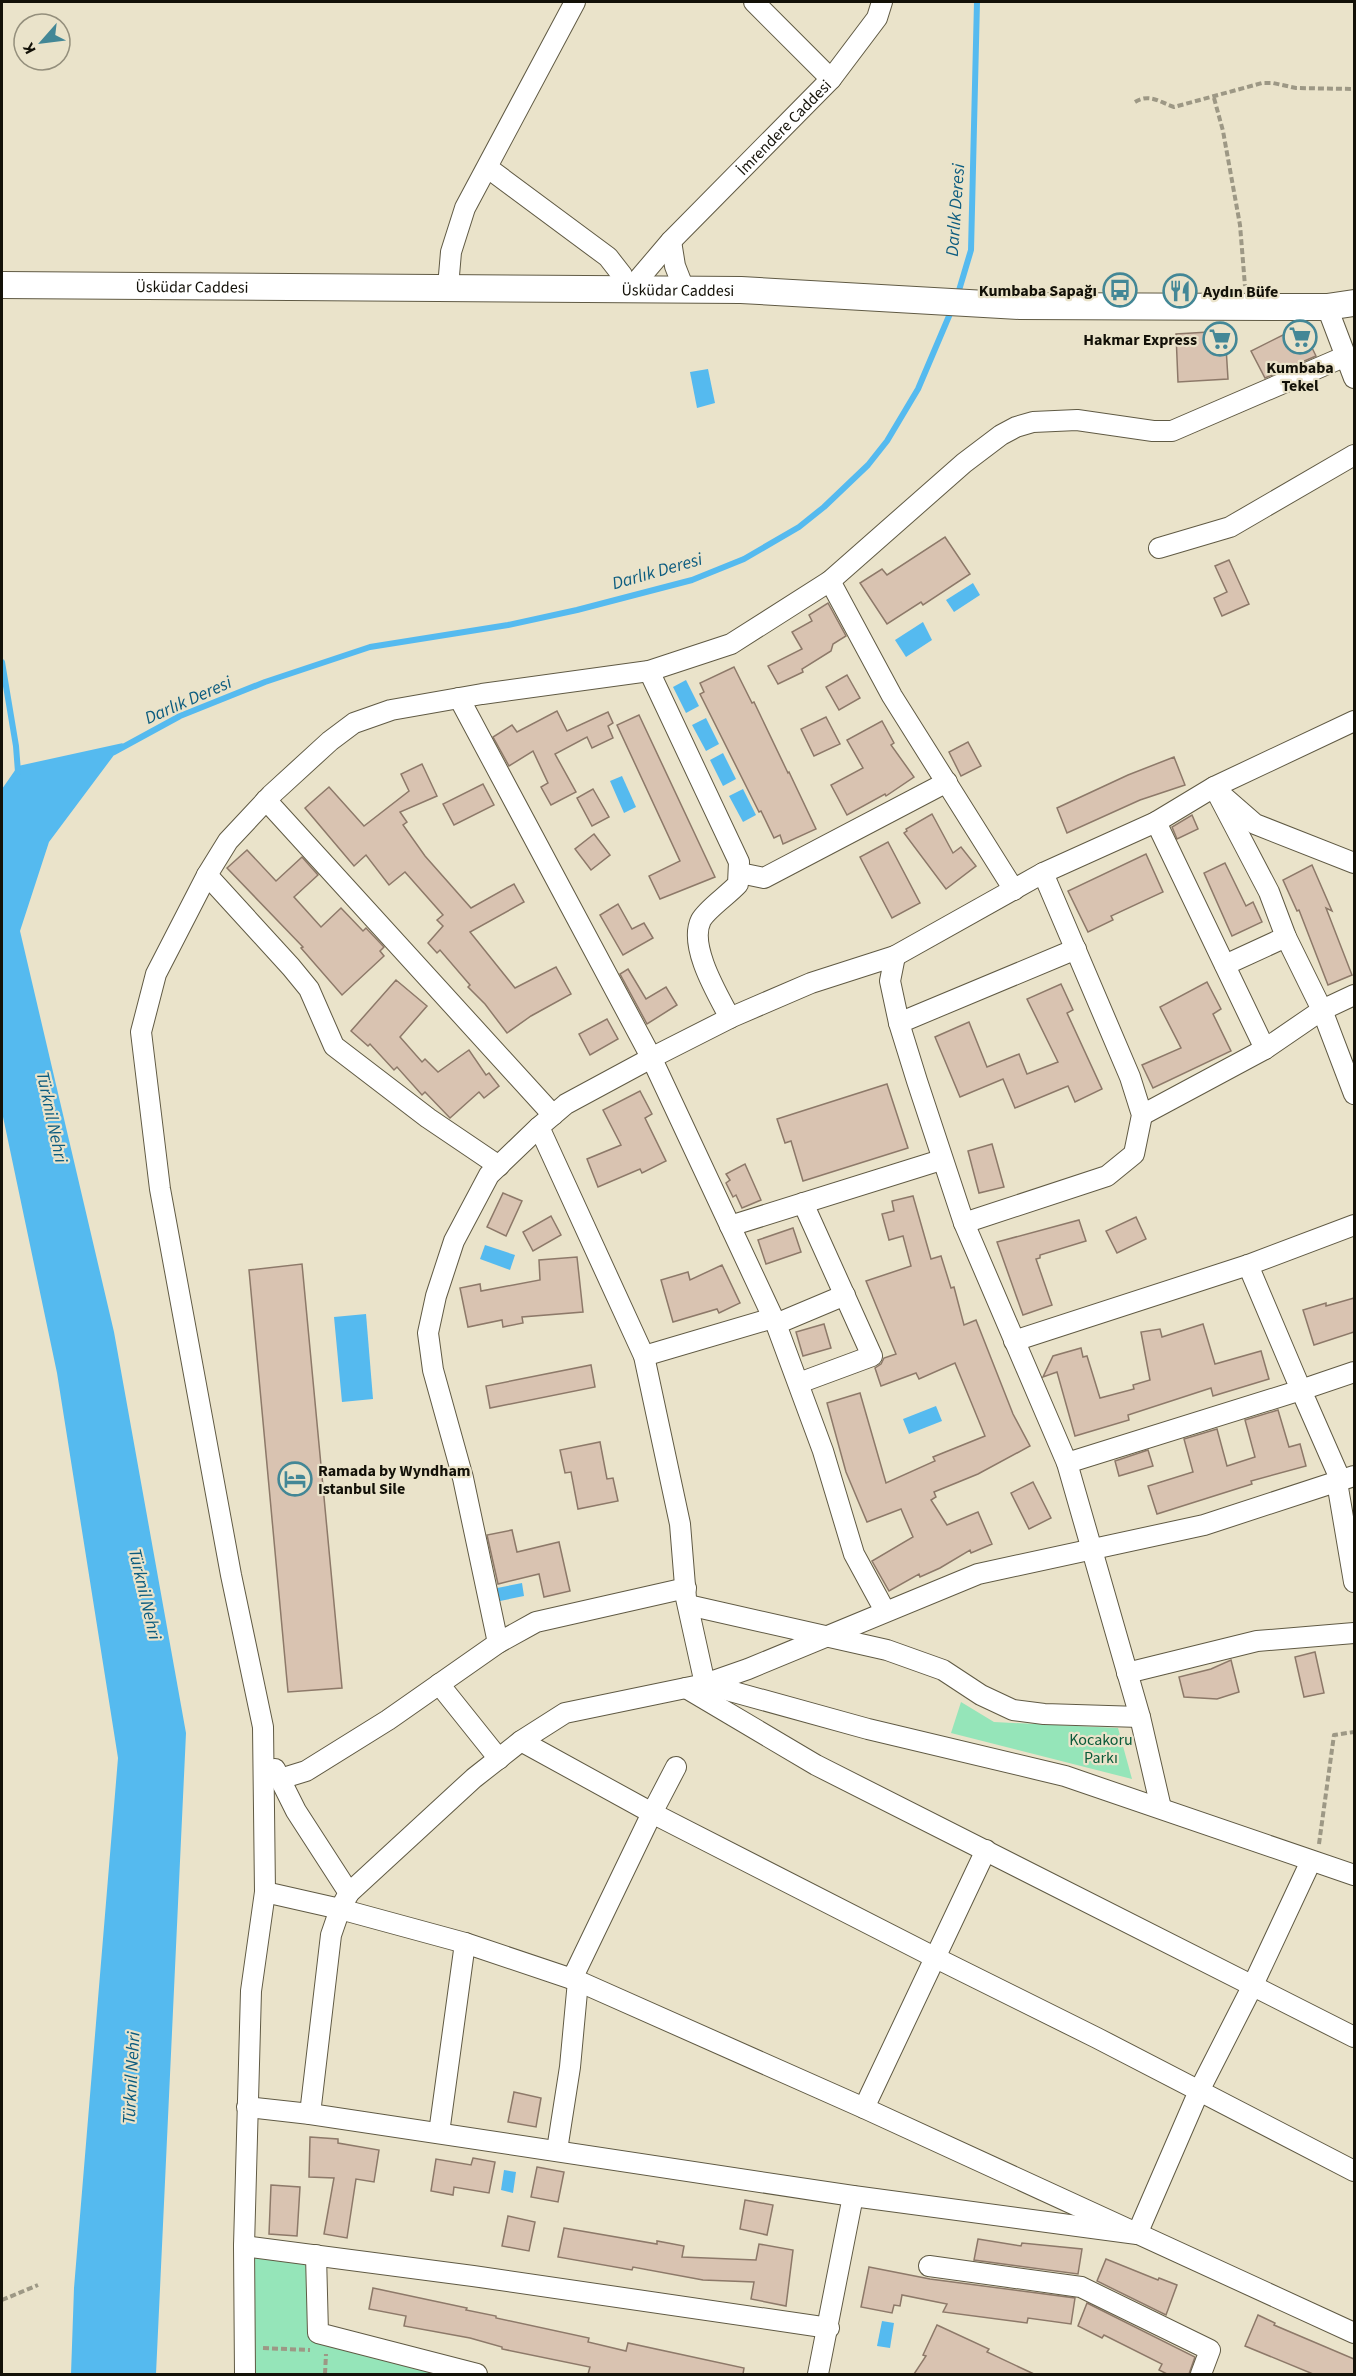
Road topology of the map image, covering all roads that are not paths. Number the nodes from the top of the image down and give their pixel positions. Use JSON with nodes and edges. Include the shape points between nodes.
{"nodes":[{"id":1,"x":575,"y":2,"type":"edge"},
{"id":2,"x":754,"y":2,"type":"edge"},
{"id":3,"x":882,"y":2,"type":"edge"},
{"id":4,"x":831,"y":78,"type":"junction"},
{"id":5,"x":488,"y":168,"type":"junction"},
{"id":6,"x":671,"y":241,"type":"junction"},
{"id":7,"x":2,"y":285,"type":"edge"},
{"id":8,"x":448,"y":287,"type":"junction"},
{"id":9,"x":629,"y":288,"type":"junction"},
{"id":10,"x":684,"y":289,"type":"junction"},
{"id":11,"x":1354,"y":303,"type":"edge"},
{"id":12,"x":1327,"y":307,"type":"junction"},
{"id":13,"x":1346,"y":357,"type":"junction"},
{"id":14,"x":1354,"y":378,"type":"edge"},
{"id":15,"x":1354,"y":455,"type":"edge"},
{"id":16,"x":1159,"y":548,"type":"dead end"},
{"id":17,"x":830,"y":581,"type":"junction"},
{"id":18,"x":649,"y":671,"type":"junction"},
{"id":19,"x":459,"y":698,"type":"junction"},
{"id":20,"x":1354,"y":721,"type":"edge"},
{"id":21,"x":947,"y":782,"type":"junction"},
{"id":22,"x":1214,"y":787,"type":"junction"},
{"id":23,"x":266,"y":800,"type":"junction"},
{"id":24,"x":1156,"y":822,"type":"junction"},
{"id":25,"x":1354,"y":863,"type":"edge"},
{"id":26,"x":740,"y":873,"type":"junction"},
{"id":27,"x":1043,"y":873,"type":"junction"},
{"id":28,"x":207,"y":875,"type":"junction"},
{"id":29,"x":1014,"y":890,"type":"junction"},
{"id":30,"x":1286,"y":937,"type":"junction"},
{"id":31,"x":1076,"y":949,"type":"junction"},
{"id":32,"x":895,"y":956,"type":"junction"},
{"id":33,"x":1225,"y":965,"type":"junction"},
{"id":34,"x":1354,"y":995,"type":"edge"},
{"id":35,"x":1322,"y":1010,"type":"junction"},
{"id":36,"x":730,"y":1018,"type":"junction"},
{"id":37,"x":899,"y":1023,"type":"junction"},
{"id":38,"x":1265,"y":1049,"type":"junction"},
{"id":39,"x":651,"y":1058,"type":"junction"},
{"id":40,"x":1354,"y":1094,"type":"edge"},
{"id":41,"x":1142,"y":1115,"type":"junction"},
{"id":42,"x":546,"y":1121,"type":"junction"},
{"id":43,"x":941,"y":1160,"type":"junction"},
{"id":44,"x":499,"y":1166,"type":"junction"},
{"id":45,"x":802,"y":1203,"type":"junction"},
{"id":46,"x":964,"y":1223,"type":"junction"},
{"id":47,"x":1354,"y":1225,"type":"edge"},
{"id":48,"x":730,"y":1226,"type":"junction"},
{"id":49,"x":1248,"y":1265,"type":"junction"},
{"id":50,"x":844,"y":1295,"type":"junction"},
{"id":51,"x":774,"y":1321,"type":"junction"},
{"id":52,"x":1014,"y":1341,"type":"junction"},
{"id":53,"x":644,"y":1356,"type":"junction"},
{"id":54,"x":1354,"y":1372,"type":"edge"},
{"id":55,"x":799,"y":1383,"type":"junction"},
{"id":56,"x":1301,"y":1390,"type":"junction"},
{"id":57,"x":1067,"y":1463,"type":"junction"},
{"id":58,"x":1344,"y":1479,"type":"edge"},
{"id":59,"x":1090,"y":1548,"type":"junction"},
{"id":60,"x":1354,"y":1582,"type":"edge"},
{"id":61,"x":687,"y":1597,"type":"junction"},
{"id":62,"x":876,"y":1615,"type":"junction"},
{"id":63,"x":1354,"y":1633,"type":"edge"},
{"id":64,"x":824,"y":1638,"type":"junction"},
{"id":65,"x":498,"y":1643,"type":"junction"},
{"id":66,"x":869,"y":1647,"type":"junction"},
{"id":67,"x":1127,"y":1673,"type":"junction"},
{"id":68,"x":439,"y":1684,"type":"junction"},
{"id":69,"x":696,"y":1686,"type":"junction"},
{"id":70,"x":1140,"y":1717,"type":"junction"},
{"id":71,"x":521,"y":1741,"type":"junction"},
{"id":72,"x":263,"y":1746,"type":"junction"},
{"id":73,"x":499,"y":1759,"type":"junction"},
{"id":74,"x":676,"y":1767,"type":"dead end"},
{"id":75,"x":280,"y":1779,"type":"junction"},
{"id":76,"x":1161,"y":1808,"type":"junction"},
{"id":77,"x":652,"y":1813,"type":"junction"},
{"id":78,"x":986,"y":1850,"type":"junction"},
{"id":79,"x":1314,"y":1862,"type":"junction"},
{"id":80,"x":1354,"y":1875,"type":"edge"},
{"id":81,"x":265,"y":1892,"type":"junction"},
{"id":82,"x":344,"y":1901,"type":"junction"},
{"id":83,"x":465,"y":1943,"type":"junction"},
{"id":84,"x":934,"y":1957,"type":"junction"},
{"id":85,"x":575,"y":1980,"type":"junction"},
{"id":86,"x":1252,"y":1987,"type":"junction"},
{"id":87,"x":1354,"y":2037,"type":"edge"},
{"id":88,"x":1199,"y":2091,"type":"junction"},
{"id":89,"x":247,"y":2107,"type":"junction"},
{"id":90,"x":864,"y":2108,"type":"junction"},
{"id":91,"x":310,"y":2114,"type":"junction"},
{"id":92,"x":439,"y":2133,"type":"junction"},
{"id":93,"x":557,"y":2150,"type":"junction"},
{"id":94,"x":1354,"y":2171,"type":"edge"},
{"id":95,"x":853,"y":2196,"type":"junction"},
{"id":96,"x":1137,"y":2234,"type":"junction"},
{"id":97,"x":244,"y":2246,"type":"junction"},
{"id":98,"x":316,"y":2255,"type":"junction"},
{"id":99,"x":929,"y":2266,"type":"dead end"},
{"id":100,"x":829,"y":2328,"type":"junction"},
{"id":101,"x":1354,"y":2332,"type":"edge"},
{"id":102,"x":434,"y":2369,"type":"edge"},
{"id":103,"x":245,"y":2374,"type":"edge"},
{"id":104,"x":477,"y":2374,"type":"edge"},
{"id":105,"x":818,"y":2374,"type":"edge"},
{"id":106,"x":1201,"y":2374,"type":"edge"}],
"edges":[{"from":1,"to":5,"type":"street"},
{"from":2,"to":4,"type":"street"},
{"from":3,"to":4,"type":"street","name":"İmrendere Caddesi","via":[[877,18]]},
{"from":4,"to":6,"type":"street","name":"İmrendere Caddesi"},
{"from":5,"to":8,"type":"street","via":[[459,222]]},
{"from":5,"to":9,"type":"street","via":[[608,257]]},
{"from":6,"to":9,"type":"street","name":"İmrendere Caddesi"},
{"from":6,"to":10,"type":"street"},
{"from":7,"to":8,"type":"main road","name":"Üsküdar Caddesi"},
{"from":8,"to":9,"type":"main road","name":"Üsküdar Caddesi"},
{"from":9,"to":10,"type":"main road","name":"Üsküdar Caddesi"},
{"from":10,"to":12,"type":"main road","name":"Üsküdar Caddesi","via":[[1020,306]]},
{"from":11,"to":12,"type":"main road","name":"Üsküdar Caddesi"},
{"from":12,"to":13,"type":"street"},
{"from":13,"to":14,"type":"street"},
{"from":13,"to":17,"type":"street","via":[[1172,431],[1077,420],[1033,422],[1016,427],[964,463]]},
{"from":15,"to":16,"type":"street","via":[[1230,527]]},
{"from":17,"to":18,"type":"street","via":[[730,644]]},
{"from":17,"to":21,"type":"street","via":[[892,696]]},
{"from":18,"to":19,"type":"street"},
{"from":18,"to":26,"type":"street","via":[[739,862]]},
{"from":19,"to":23,"type":"street","via":[[391,710],[354,723]]},
{"from":19,"to":39,"type":"street"},
{"from":20,"to":22,"type":"street"},
{"from":21,"to":26,"type":"street","via":[[764,878]]},
{"from":21,"to":29,"type":"street"},
{"from":22,"to":24,"type":"street"},
{"from":22,"to":25,"type":"street","via":[[1255,824]]},
{"from":22,"to":30,"type":"street","via":[[1269,892]]},
{"from":23,"to":28,"type":"street","via":[[228,841]]},
{"from":23,"to":42,"type":"street"},
{"from":24,"to":27,"type":"street"},
{"from":24,"to":33,"type":"street"},
{"from":26,"to":36,"type":"street","via":[[738,884],[700,921],[698,938],[703,964]]},
{"from":27,"to":29,"type":"street"},
{"from":27,"to":31,"type":"street"},
{"from":28,"to":44,"type":"street","via":[[309,989],[334,1046]]},
{"from":28,"to":72,"type":"street","via":[[156,974],[141,1032],[160,1189],[263,1727]]},
{"from":29,"to":32,"type":"street"},
{"from":30,"to":33,"type":"street"},
{"from":30,"to":35,"type":"street"},
{"from":31,"to":37,"type":"street"},
{"from":31,"to":41,"type":"street"},
{"from":32,"to":36,"type":"street","via":[[812,983]]},
{"from":32,"to":37,"type":"street","via":[[890,981]]},
{"from":33,"to":38,"type":"street"},
{"from":34,"to":35,"type":"street"},
{"from":35,"to":38,"type":"street"},
{"from":35,"to":40,"type":"street"},
{"from":36,"to":39,"type":"street"},
{"from":37,"to":43,"type":"street"},
{"from":38,"to":41,"type":"street"},
{"from":39,"to":42,"type":"street","via":[[566,1104]]},
{"from":39,"to":48,"type":"street"},
{"from":41,"to":46,"type":"street","via":[[1134,1154],[1107,1176]]},
{"from":42,"to":44,"type":"street"},
{"from":42,"to":53,"type":"street"},
{"from":43,"to":45,"type":"street"},
{"from":43,"to":46,"type":"street"},
{"from":44,"to":65,"type":"street","via":[[489,1175],[454,1241],[428,1333],[433,1370],[463,1478]]},
{"from":45,"to":48,"type":"street"},
{"from":45,"to":50,"type":"street"},
{"from":46,"to":52,"type":"street"},
{"from":47,"to":49,"type":"street"},
{"from":48,"to":51,"type":"street"},
{"from":49,"to":52,"type":"street"},
{"from":49,"to":56,"type":"street"},
{"from":50,"to":51,"type":"street"},
{"from":50,"to":55,"type":"street","via":[[872,1356]]},
{"from":51,"to":53,"type":"street"},
{"from":51,"to":55,"type":"street"},
{"from":52,"to":57,"type":"street"},
{"from":53,"to":61,"type":"street","via":[[680,1524]]},
{"from":54,"to":56,"type":"street"},
{"from":55,"to":62,"type":"street"},
{"from":56,"to":57,"type":"street"},
{"from":56,"to":58,"type":"street"},
{"from":57,"to":59,"type":"street"},
{"from":58,"to":59,"type":"street","via":[[1204,1525]]},
{"from":58,"to":60,"type":"street"},
{"from":59,"to":62,"type":"street","via":[[978,1574]]},
{"from":59,"to":67,"type":"street"},
{"from":61,"to":64,"type":"street"},
{"from":61,"to":65,"type":"street","via":[[536,1622]]},
{"from":61,"to":69,"type":"street"},
{"from":62,"to":64,"type":"street"},
{"from":62,"to":66,"type":"street"},
{"from":63,"to":67,"type":"street","via":[[1257,1641]]},
{"from":64,"to":66,"type":"street"},
{"from":64,"to":69,"type":"street"},
{"from":65,"to":68,"type":"street"},
{"from":66,"to":70,"type":"street","via":[[943,1670],[1013,1710]]},
{"from":67,"to":70,"type":"street"},
{"from":68,"to":73,"type":"street"},
{"from":68,"to":75,"type":"street","via":[[306,1771]]},
{"from":69,"to":71,"type":"street","via":[[565,1713]]},
{"from":69,"to":76,"type":"street","via":[[1065,1776]]},
{"from":69,"to":78,"type":"street","via":[[816,1765]]},
{"from":70,"to":76,"type":"street"},
{"from":71,"to":73,"type":"street"},
{"from":71,"to":77,"type":"street"},
{"from":72,"to":75,"type":"street"},
{"from":72,"to":81,"type":"street"},
{"from":73,"to":82,"type":"street"},
{"from":74,"to":77,"type":"street"},
{"from":75,"to":82,"type":"street"},
{"from":76,"to":79,"type":"street"},
{"from":77,"to":84,"type":"street"},
{"from":77,"to":85,"type":"street"},
{"from":78,"to":84,"type":"street"},
{"from":78,"to":86,"type":"street"},
{"from":79,"to":80,"type":"street"},
{"from":79,"to":86,"type":"street"},
{"from":81,"to":82,"type":"street"},
{"from":81,"to":89,"type":"street","via":[[251,1991]]},
{"from":82,"to":83,"type":"street"},
{"from":82,"to":91,"type":"street","via":[[331,1935]]},
{"from":83,"to":85,"type":"street"},
{"from":83,"to":92,"type":"street"},
{"from":84,"to":88,"type":"street"},
{"from":84,"to":90,"type":"street"},
{"from":85,"to":90,"type":"street"},
{"from":85,"to":93,"type":"street","via":[[570,2067]]},
{"from":86,"to":87,"type":"street"},
{"from":86,"to":88,"type":"street"},
{"from":88,"to":94,"type":"street"},
{"from":88,"to":96,"type":"street"},
{"from":89,"to":91,"type":"street"},
{"from":89,"to":97,"type":"street"},
{"from":90,"to":96,"type":"street"},
{"from":91,"to":92,"type":"street"},
{"from":92,"to":93,"type":"street"},
{"from":93,"to":95,"type":"street"},
{"from":95,"to":96,"type":"street"},
{"from":95,"to":100,"type":"street"},
{"from":96,"to":101,"type":"street"},
{"from":97,"to":98,"type":"street"},
{"from":97,"to":103,"type":"street"},
{"from":98,"to":100,"type":"street"},
{"from":98,"to":102,"type":"street","via":[[318,2333],[406,2355]]},
{"from":99,"to":106,"type":"street","via":[[1081,2287],[1210,2349]]},
{"from":100,"to":105,"type":"street"},
{"from":102,"to":104,"type":"street"}]}
